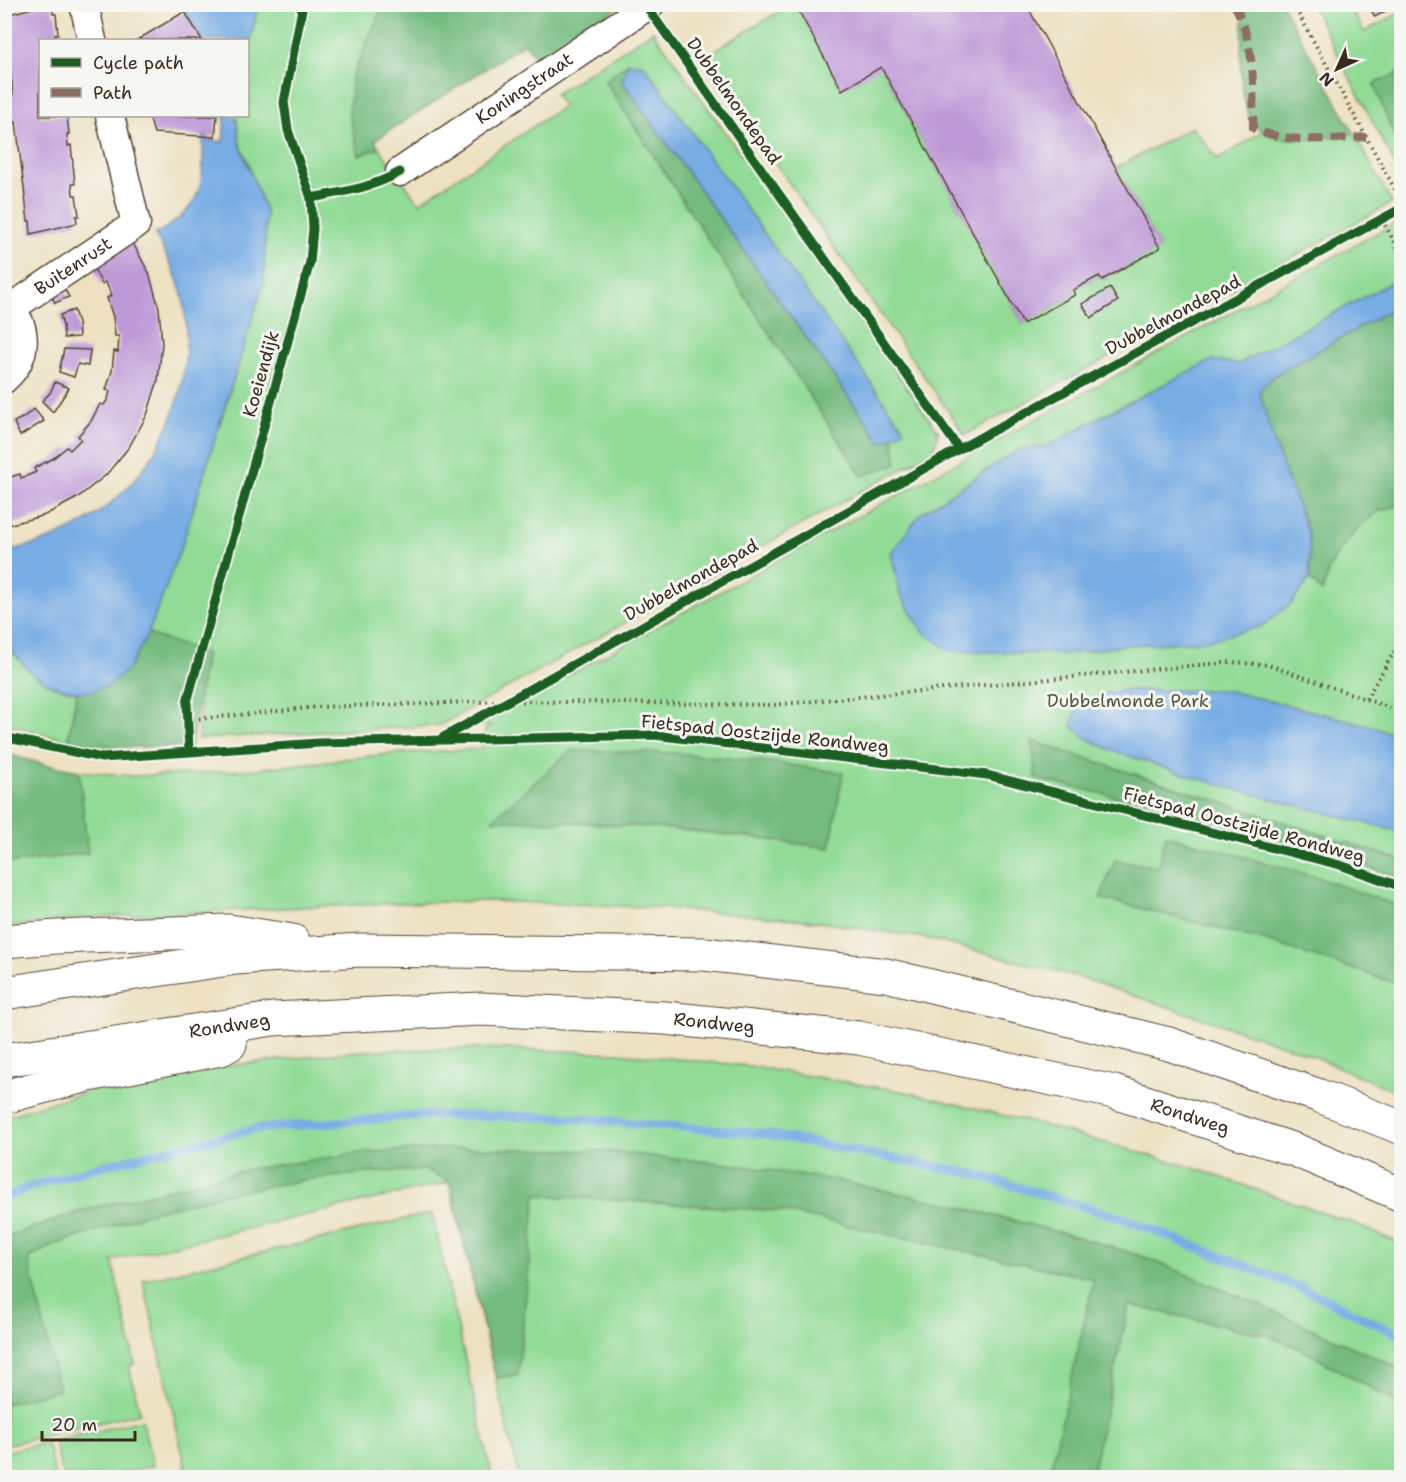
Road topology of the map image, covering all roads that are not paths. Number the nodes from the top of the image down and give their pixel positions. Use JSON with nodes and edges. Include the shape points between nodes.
{"nodes":[{"id":1,"x":84,"y":4,"type":"edge"},
{"id":2,"x":650,"y":4,"type":"edge"},
{"id":3,"x":92,"y":39,"type":"edge"},
{"id":4,"x":110,"y":117,"type":"edge"},
{"id":5,"x":400,"y":172,"type":"dead end"},
{"id":6,"x":8,"y":306,"type":"edge"},
{"id":7,"x":4,"y":380,"type":"edge"},
{"id":8,"x":4,"y":941,"type":"edge"},
{"id":9,"x":360,"y":950,"type":"junction"},
{"id":10,"x":4,"y":993,"type":"edge"},
{"id":11,"x":273,"y":1019,"type":"junction"},
{"id":12,"x":4,"y":1060,"type":"edge"},
{"id":13,"x":4,"y":1098,"type":"edge"},
{"id":14,"x":1401,"y":1128,"type":"edge"},
{"id":15,"x":1401,"y":1195,"type":"edge"}],
"edges":[{"from":1,"to":3,"type":"street"},
{"from":2,"to":5,"type":"street","name":"Koningstraat"},
{"from":4,"to":6,"type":"street","name":"Buitenrust","via":[[136,224]]},
{"from":6,"to":7,"type":"street","via":[[18,319],[23,344],[21,358]]},
{"from":8,"to":9,"type":"highway","via":[[229,932]]},
{"from":9,"to":10,"type":"highway","via":[[236,958]]},
{"from":9,"to":14,"type":"highway","via":[[704,954],[886,975],[1169,1044]]},
{"from":11,"to":12,"type":"highway","name":"Rondweg"},
{"from":11,"to":13,"type":"highway","via":[[221,1049],[88,1075]]},
{"from":11,"to":15,"type":"highway","name":"Rondweg","via":[[481,1009],[665,1018],[859,1038],[1114,1092],[1295,1150]]}]}
